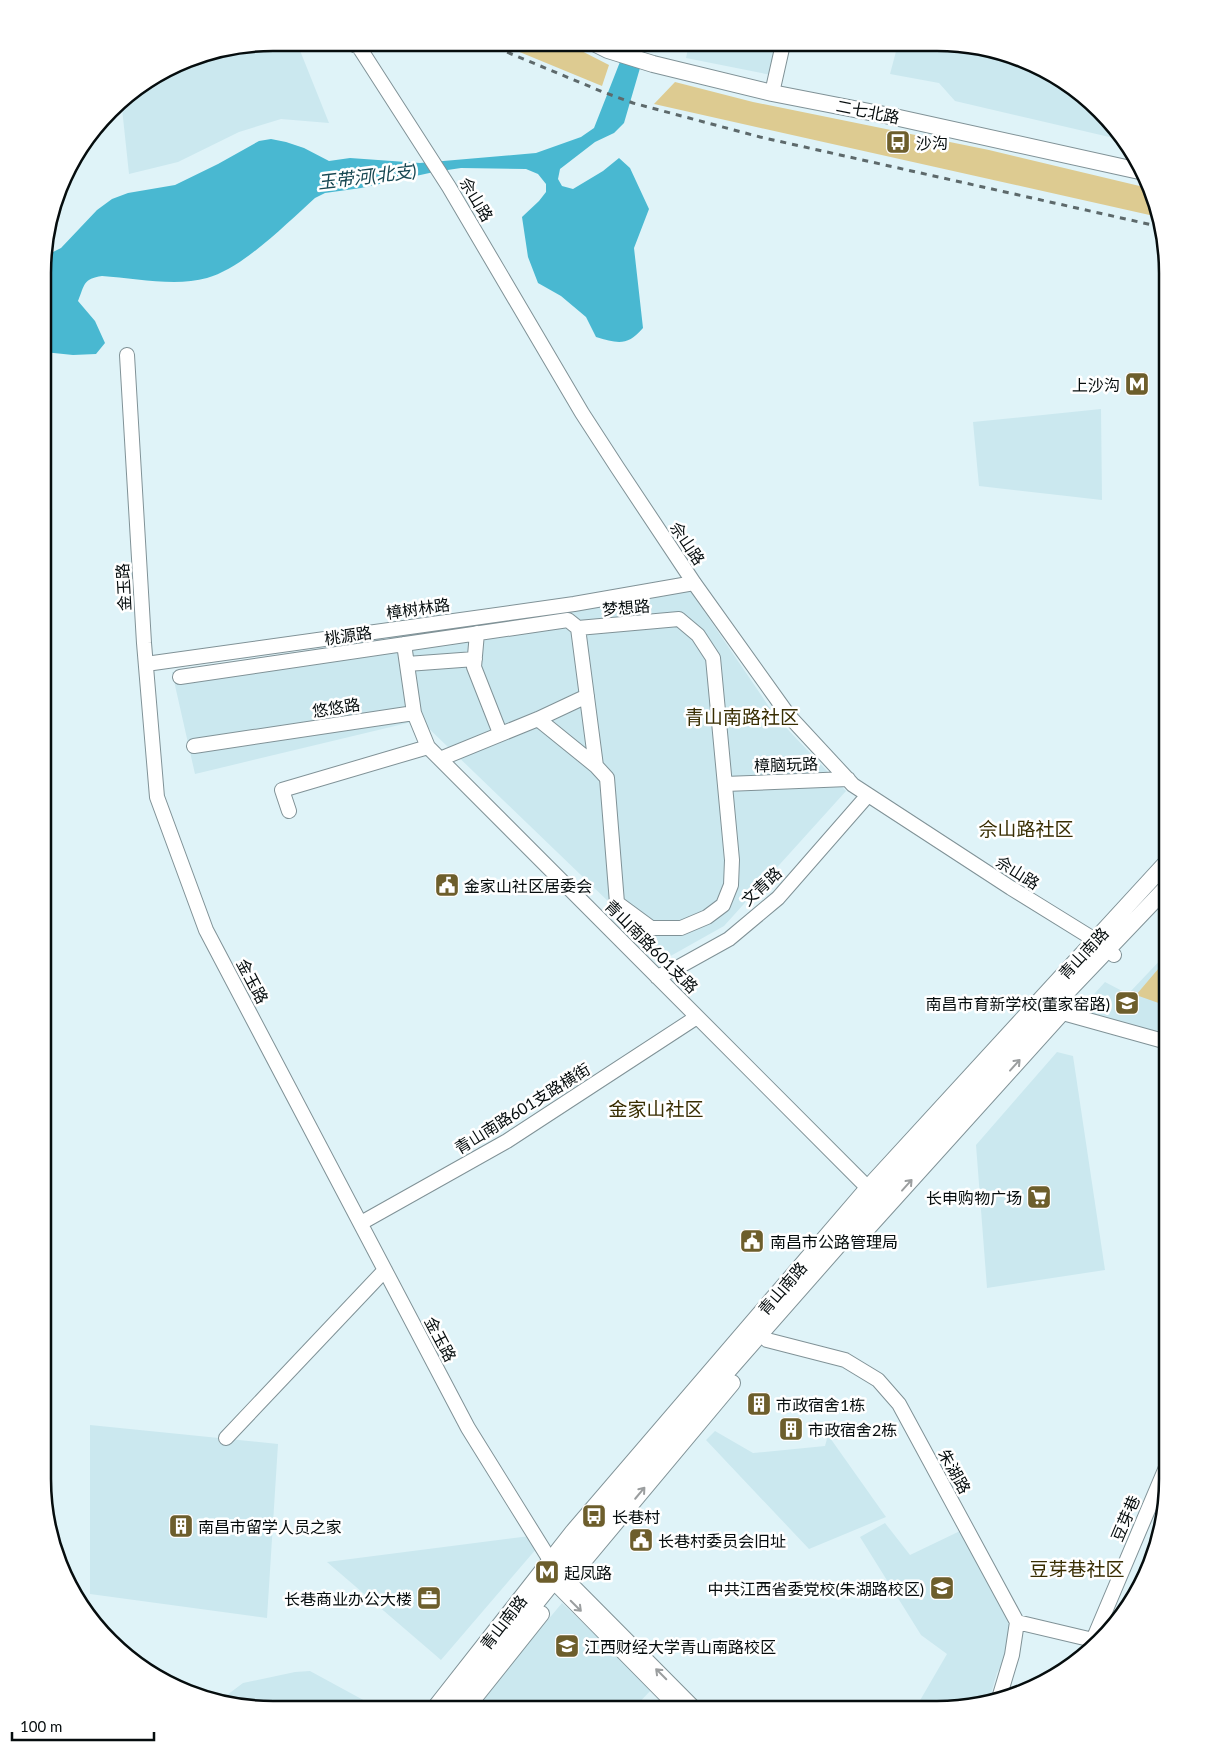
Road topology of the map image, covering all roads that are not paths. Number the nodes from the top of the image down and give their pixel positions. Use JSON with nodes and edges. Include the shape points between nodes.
{"nodes":[{"id":1,"x":362,"y":51,"type":"edge"},
{"id":2,"x":613,"y":51,"type":"edge"},
{"id":3,"x":781,"y":51,"type":"edge"},
{"id":4,"x":772,"y":93,"type":"junction"},
{"id":5,"x":1133,"y":170,"type":"edge"},
{"id":6,"x":128,"y":356,"type":"dead end"},
{"id":7,"x":694,"y":583,"type":"junction"},
{"id":8,"x":574,"y":604,"type":"junction"},
{"id":9,"x":578,"y":628,"type":"junction"},
{"id":10,"x":477,"y":633,"type":"junction"},
{"id":11,"x":404,"y":644,"type":"junction"},
{"id":12,"x":475,"y":659,"type":"junction"},
{"id":13,"x":146,"y":664,"type":"junction"},
{"id":14,"x":407,"y":664,"type":"junction"},
{"id":15,"x":180,"y":676,"type":"dead end"},
{"id":16,"x":587,"y":696,"type":"junction"},
{"id":17,"x":414,"y":713,"type":"junction"},
{"id":18,"x":538,"y":719,"type":"junction"},
{"id":19,"x":500,"y":734,"type":"junction"},
{"id":20,"x":194,"y":746,"type":"dead end"},
{"id":21,"x":428,"y":747,"type":"junction"},
{"id":22,"x":440,"y":759,"type":"junction"},
{"id":23,"x":596,"y":766,"type":"junction"},
{"id":24,"x":848,"y":779,"type":"junction"},
{"id":25,"x":725,"y":784,"type":"junction"},
{"id":26,"x":868,"y":795,"type":"junction"},
{"id":27,"x":289,"y":811,"type":"dead end"},
{"id":28,"x":1159,"y":873,"type":"edge"},
{"id":29,"x":1159,"y":886,"type":"edge"},
{"id":30,"x":1159,"y":895,"type":"edge"},
{"id":31,"x":1159,"y":905,"type":"edge"},
{"id":32,"x":1105,"y":948,"type":"junction"},
{"id":33,"x":657,"y":977,"type":"junction"},
{"id":34,"x":1048,"y":1009,"type":"junction"},
{"id":35,"x":698,"y":1017,"type":"junction"},
{"id":36,"x":1159,"y":1040,"type":"edge"},
{"id":37,"x":868,"y":1188,"type":"junction"},
{"id":38,"x":361,"y":1224,"type":"junction"},
{"id":39,"x":385,"y":1270,"type":"junction"},
{"id":40,"x":767,"y":1340,"type":"junction"},
{"id":41,"x":226,"y":1438,"type":"dead end"},
{"id":42,"x":1159,"y":1485,"type":"edge"},
{"id":43,"x":555,"y":1575,"type":"junction"},
{"id":44,"x":1017,"y":1622,"type":"junction"},
{"id":45,"x":1095,"y":1635,"type":"edge"},
{"id":46,"x":1090,"y":1639,"type":"edge"},
{"id":47,"x":1001,"y":1691,"type":"edge"},
{"id":48,"x":441,"y":1701,"type":"edge"},
{"id":49,"x":452,"y":1701,"type":"edge"},
{"id":50,"x":456,"y":1701,"type":"edge"},
{"id":51,"x":471,"y":1701,"type":"edge"},
{"id":52,"x":672,"y":1701,"type":"edge"},
{"id":53,"x":688,"y":1701,"type":"edge"}],
"edges":[{"from":1,"to":7,"type":"street","name":"佘山路","via":[[449,187],[582,413]]},
{"from":2,"to":4,"type":"main road","name":"二七北路"},
{"from":3,"to":4,"type":"street"},
{"from":4,"to":5,"type":"main road","name":"二七北路"},
{"from":6,"to":13,"type":"street","name":"金玉路"},
{"from":7,"to":8,"type":"street","name":"樟树林路"},
{"from":7,"to":24,"type":"street","name":"佘山路","via":[[789,716]]},
{"from":8,"to":9,"type":"street"},
{"from":8,"to":13,"type":"street","name":"樟树林路"},
{"from":9,"to":10,"type":"street","name":"桃源路","via":[[568,620]]},
{"from":9,"to":16,"type":"street","name":"梦想路"},
{"from":9,"to":25,"type":"street","name":"梦想路","via":[[679,620],[698,635],[713,658]]},
{"from":10,"to":11,"type":"street","name":"桃源路"},
{"from":10,"to":12,"type":"street"},
{"from":11,"to":14,"type":"street"},
{"from":11,"to":15,"type":"street","name":"桃源路"},
{"from":12,"to":14,"type":"street"},
{"from":12,"to":19,"type":"street","via":[[474,667]]},
{"from":13,"to":38,"type":"street","name":"金玉路","via":[[157,797],[206,930]]},
{"from":14,"to":17,"type":"street"},
{"from":16,"to":18,"type":"street"},
{"from":16,"to":23,"type":"street","name":"梦想路"},
{"from":17,"to":20,"type":"street","name":"悠悠路"},
{"from":17,"to":21,"type":"street"},
{"from":18,"to":19,"type":"street"},
{"from":18,"to":23,"type":"street"},
{"from":19,"to":22,"type":"street"},
{"from":21,"to":22,"type":"street","name":"青山南路601支路"},
{"from":21,"to":27,"type":"street","via":[[282,790]]},
{"from":22,"to":33,"type":"street","name":"青山南路601支路"},
{"from":23,"to":25,"type":"street","name":"梦想路","via":[[607,778],[617,903],[651,928],[680,928],[707,917],[723,906],[731,885],[732,860]]},
{"from":24,"to":25,"type":"street","name":"樟脑玩路"},
{"from":24,"to":26,"type":"street","name":"佘山路"},
{"from":26,"to":32,"type":"street","name":"佘山路"},
{"from":26,"to":33,"type":"street","name":"文青路","via":[[778,898],[729,939]]},
{"from":28,"to":32,"type":"main road","name":"青山南路"},
{"from":29,"to":32,"type":"main road"},
{"from":30,"to":32,"type":"main road"},
{"from":31,"to":32,"type":"main road","name":"青山南路"},
{"from":32,"to":34,"type":"main road","name":"青山南路"},
{"from":32,"to":34,"type":"main road","name":"青山南路"},
{"from":33,"to":35,"type":"street","name":"青山南路601支路"},
{"from":34,"to":36,"type":"street"},
{"from":34,"to":37,"type":"main road","name":"青山南路"},
{"from":40,"to":34,"type":"main road","name":"青山南路","one_way":true},
{"from":34,"to":43,"type":"main road","via":[[965,1092],[796,1282],[573,1547]]},
{"from":35,"to":37,"type":"street","name":"青山南路601支路"},
{"from":35,"to":38,"type":"street","name":"青山南路601支路横街","via":[[507,1141]]},
{"from":37,"to":43,"type":"main road","name":"青山南路"},
{"from":38,"to":39,"type":"street","name":"金玉路"},
{"from":39,"to":41,"type":"street"},
{"from":39,"to":43,"type":"street","name":"金玉路","via":[[468,1428]]},
{"from":43,"to":40,"type":"main road","name":"青山南路","one_way":true},
{"from":40,"to":44,"type":"street","name":"朱湖路","via":[[844,1360],[878,1380],[899,1404]]},
{"from":42,"to":45,"type":"street","name":"豆芽巷"},
{"from":43,"to":48,"type":"main road","name":"青山南路"},
{"from":43,"to":49,"type":"main road"},
{"from":43,"to":50,"type":"main road"},
{"from":43,"to":51,"type":"main road","name":"青山南路"},
{"from":43,"to":52,"type":"street","one_way":true},
{"from":53,"to":43,"type":"street","one_way":true},
{"from":44,"to":46,"type":"street","name":"豆芽巷"},
{"from":44,"to":47,"type":"street"}]}
